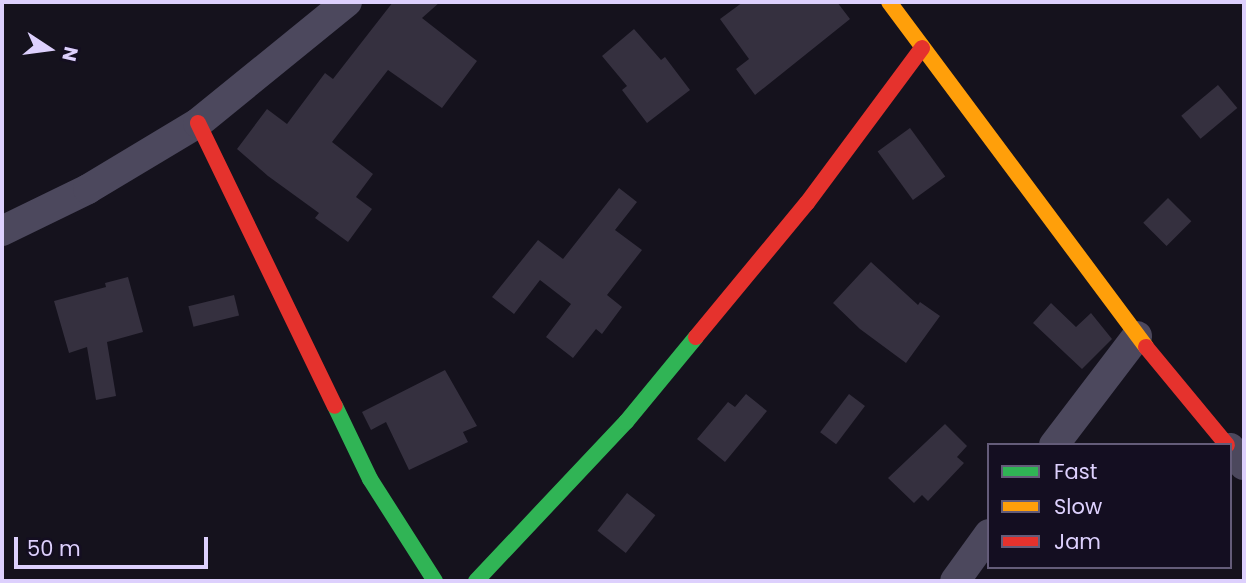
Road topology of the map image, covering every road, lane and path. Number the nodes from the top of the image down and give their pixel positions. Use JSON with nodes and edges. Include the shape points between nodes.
{"nodes":[{"id":1,"x":347,"y":2,"type":"edge"},
{"id":2,"x":889,"y":2,"type":"edge"},
{"id":3,"x":922,"y":48,"type":"junction"},
{"id":4,"x":198,"y":123,"type":"junction"},
{"id":5,"x":2,"y":231,"type":"edge"},
{"id":6,"x":1137,"y":336,"type":"junction"},
{"id":7,"x":1056,"y":443,"type":"edge"},
{"id":8,"x":1226,"y":443,"type":"edge"},
{"id":9,"x":1232,"y":451,"type":"edge"},
{"id":10,"x":1244,"y":465,"type":"edge"},
{"id":11,"x":987,"y":537,"type":"edge"},
{"id":12,"x":435,"y":581,"type":"edge"},
{"id":13,"x":476,"y":581,"type":"edge"},
{"id":14,"x":955,"y":581,"type":"edge"}],
"edges":[{"from":1,"to":4,"type":"street"},
{"from":2,"to":3,"type":"street"},
{"from":3,"to":6,"type":"street"},
{"from":3,"to":13,"type":"street","via":[[807,204],[626,422]]},
{"from":4,"to":5,"type":"street","via":[[88,189]]},
{"from":4,"to":12,"type":"street","via":[[370,479]]},
{"from":6,"to":7,"type":"street"},
{"from":6,"to":8,"type":"street"},
{"from":9,"to":10,"type":"street"},
{"from":11,"to":14,"type":"street"}]}
